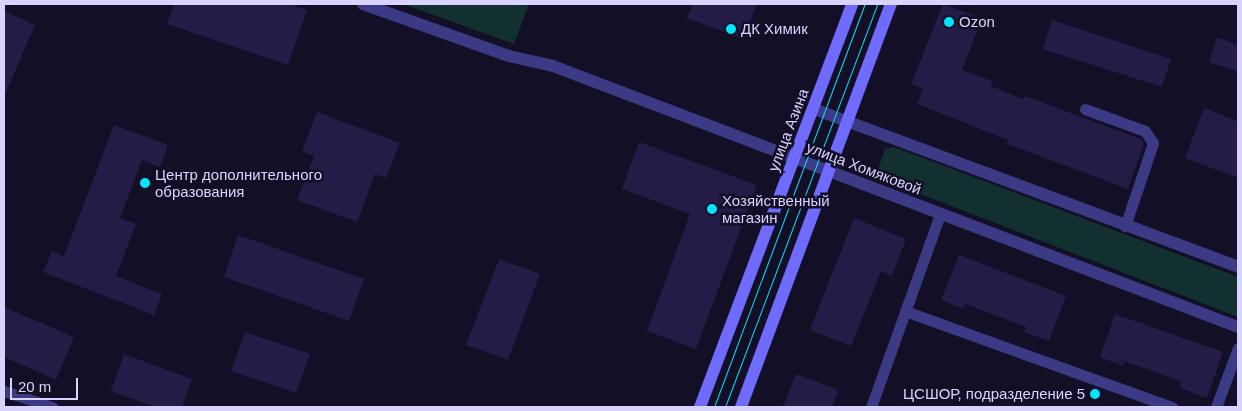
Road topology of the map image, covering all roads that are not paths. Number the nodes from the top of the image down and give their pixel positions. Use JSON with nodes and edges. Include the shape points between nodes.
{"nodes":[{"id":1,"x":363,"y":4,"type":"edge"},
{"id":2,"x":852,"y":4,"type":"edge"},
{"id":3,"x":891,"y":4,"type":"edge"},
{"id":4,"x":814,"y":108,"type":"junction"},
{"id":5,"x":1085,"y":109,"type":"dead end"},
{"id":6,"x":846,"y":120,"type":"junction"},
{"id":7,"x":794,"y":158,"type":"junction"},
{"id":8,"x":828,"y":171,"type":"junction"},
{"id":9,"x":940,"y":214,"type":"junction"},
{"id":10,"x":1125,"y":226,"type":"junction"},
{"id":11,"x":1238,"y":267,"type":"edge"},
{"id":12,"x":905,"y":312,"type":"junction"},
{"id":13,"x":1238,"y":327,"type":"edge"},
{"id":14,"x":1238,"y":348,"type":"edge"},
{"id":15,"x":4,"y":391,"type":"edge"},
{"id":16,"x":52,"y":407,"type":"edge"},
{"id":17,"x":700,"y":407,"type":"edge"},
{"id":18,"x":741,"y":407,"type":"edge"},
{"id":19,"x":871,"y":407,"type":"edge"},
{"id":20,"x":1172,"y":407,"type":"edge"},
{"id":21,"x":1216,"y":407,"type":"edge"}],
"edges":[{"from":1,"to":7,"type":"street","name":"улица Хомяковой","via":[[509,56],[553,66]]},
{"from":2,"to":4,"type":"main road","name":"улица Азина"},
{"from":3,"to":6,"type":"main road"},
{"from":4,"to":6,"type":"street"},
{"from":4,"to":7,"type":"main road","name":"улица Азина"},
{"from":5,"to":10,"type":"lane","via":[[1145,131],[1153,143]]},
{"from":6,"to":8,"type":"main road"},
{"from":6,"to":10,"type":"street"},
{"from":7,"to":8,"type":"street","name":"улица Хомяковой"},
{"from":7,"to":17,"type":"main road","name":"улица Азина"},
{"from":8,"to":9,"type":"street","name":"улица Хомяковой"},
{"from":8,"to":18,"type":"main road"},
{"from":9,"to":12,"type":"lane"},
{"from":9,"to":13,"type":"street","name":"улица Хомяковой"},
{"from":10,"to":11,"type":"street"},
{"from":12,"to":19,"type":"lane"},
{"from":12,"to":20,"type":"lane"},
{"from":14,"to":21,"type":"lane"},
{"from":15,"to":16,"type":"lane"}]}
